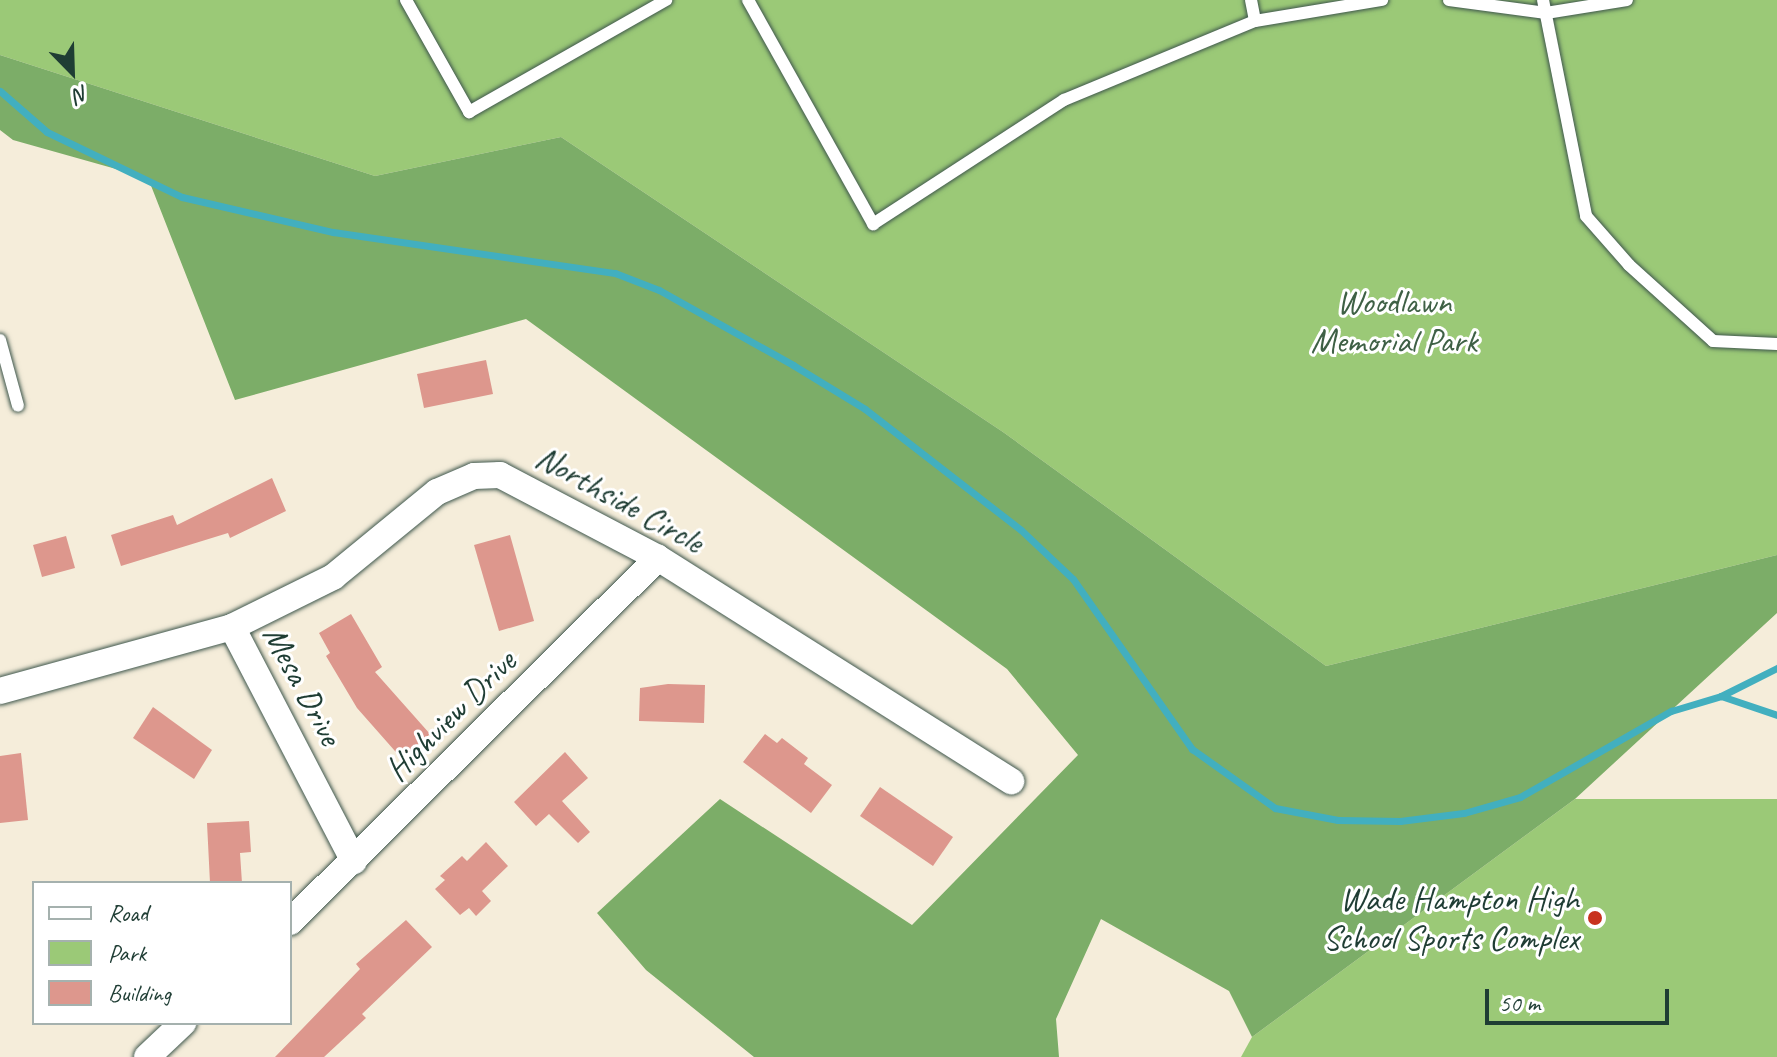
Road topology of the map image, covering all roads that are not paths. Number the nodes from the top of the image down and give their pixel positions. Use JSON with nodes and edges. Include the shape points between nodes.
{"nodes":[{"id":1,"x":406,"y":0,"type":"edge"},
{"id":2,"x":666,"y":0,"type":"edge"},
{"id":3,"x":748,"y":0,"type":"edge"},
{"id":4,"x":1251,"y":0,"type":"edge"},
{"id":5,"x":1382,"y":0,"type":"edge"},
{"id":6,"x":1449,"y":0,"type":"edge"},
{"id":7,"x":1627,"y":0,"type":"edge"},
{"id":8,"x":1545,"y":6,"type":"edge"},
{"id":9,"x":1255,"y":21,"type":"junction"},
{"id":10,"x":0,"y":340,"type":"edge"},
{"id":11,"x":1777,"y":344,"type":"edge"},
{"id":12,"x":18,"y":406,"type":"dead end"},
{"id":13,"x":658,"y":558,"type":"junction"},
{"id":14,"x":232,"y":627,"type":"junction"},
{"id":15,"x":0,"y":691,"type":"edge"},
{"id":16,"x":1011,"y":781,"type":"dead end"},
{"id":17,"x":354,"y":861,"type":"junction"},
{"id":18,"x":292,"y":920,"type":"edge"},
{"id":19,"x":181,"y":1025,"type":"edge"},
{"id":20,"x":147,"y":1057,"type":"edge"}],
"edges":[{"from":1,"to":2,"type":"lane","via":[[469,112]]},
{"from":3,"to":9,"type":"lane","via":[[873,224],[1064,100]]},
{"from":4,"to":9,"type":"lane"},
{"from":5,"to":9,"type":"lane"},
{"from":6,"to":8,"type":"lane"},
{"from":7,"to":8,"type":"lane"},
{"from":8,"to":11,"type":"lane","via":[[1586,216],[1629,265],[1713,341]]},
{"from":10,"to":12,"type":"lane"},
{"from":13,"to":14,"type":"street","name":"Northside Circle","via":[[522,483],[500,475],[474,476],[437,492],[333,577]]},
{"from":13,"to":16,"type":"street","name":"Northside Circle"},
{"from":13,"to":17,"type":"street","name":"Highview Drive"},
{"from":14,"to":15,"type":"street","name":"Northside Circle"},
{"from":14,"to":17,"type":"street","name":"Mesa Drive"},
{"from":17,"to":18,"type":"street","name":"Highview Drive"},
{"from":19,"to":20,"type":"street"}]}
